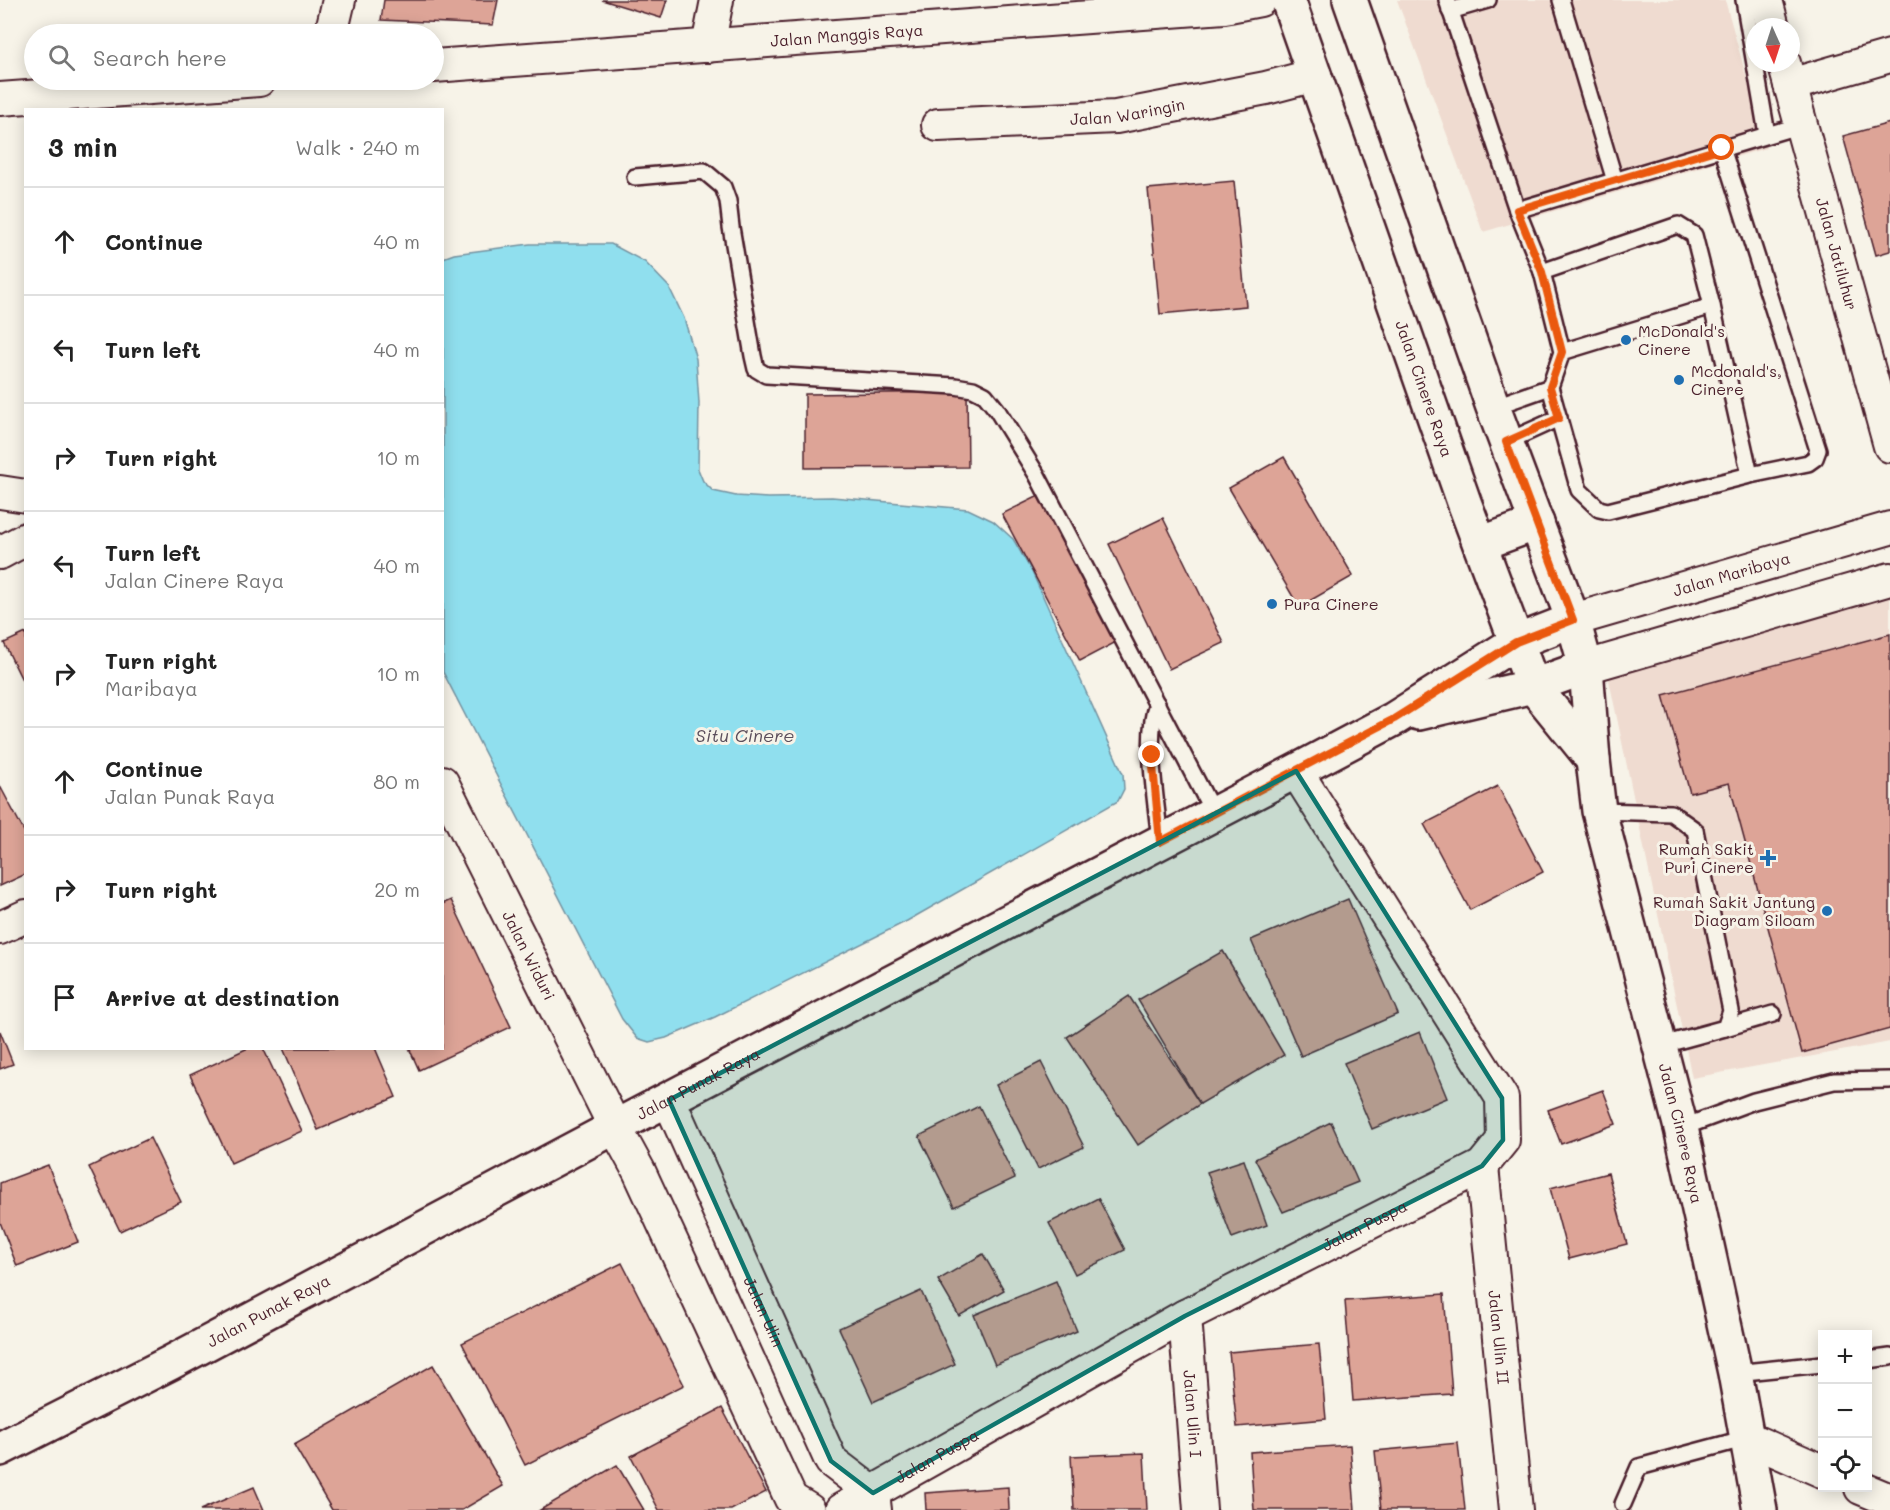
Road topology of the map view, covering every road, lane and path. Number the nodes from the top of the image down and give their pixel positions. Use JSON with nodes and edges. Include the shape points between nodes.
{"nodes":[{"id":1,"x":339,"y":0,"type":"edge"},
{"id":2,"x":717,"y":0,"type":"edge"},
{"id":3,"x":1260,"y":0,"type":"edge"},
{"id":4,"x":1288,"y":0,"type":"edge"},
{"id":5,"x":1350,"y":0,"type":"edge"},
{"id":6,"x":1488,"y":0,"type":"edge"},
{"id":7,"x":1561,"y":0,"type":"edge"},
{"id":8,"x":1744,"y":0,"type":"edge"},
{"id":9,"x":1766,"y":0,"type":"edge"},
{"id":10,"x":1223,"y":3,"type":"edge"},
{"id":11,"x":1449,"y":5,"type":"edge"},
{"id":12,"x":1771,"y":18,"type":"edge"},
{"id":13,"x":334,"y":24,"type":"edge"},
{"id":14,"x":694,"y":46,"type":"junction"},
{"id":15,"x":1890,"y":56,"type":"edge"},
{"id":16,"x":444,"y":65,"type":"edge"},
{"id":17,"x":1787,"y":74,"type":"edge"},
{"id":18,"x":1315,"y":75,"type":"junction"},
{"id":19,"x":123,"y":90,"type":"edge"},
{"id":20,"x":0,"y":99,"type":"edge"},
{"id":21,"x":938,"y":125,"type":"dead end"},
{"id":22,"x":1801,"y":125,"type":"junction"},
{"id":23,"x":1767,"y":134,"type":"junction"},
{"id":24,"x":1722,"y":148,"type":"junction"},
{"id":25,"x":635,"y":177,"type":"dead end"},
{"id":26,"x":1615,"y":181,"type":"junction"},
{"id":27,"x":1517,"y":210,"type":"junction"},
{"id":28,"x":1542,"y":272,"type":"junction"},
{"id":29,"x":1712,"y":306,"type":"junction"},
{"id":30,"x":1562,"y":352,"type":"junction"},
{"id":31,"x":1550,"y":387,"type":"junction"},
{"id":32,"x":1493,"y":407,"type":"junction"},
{"id":33,"x":1559,"y":418,"type":"junction"},
{"id":34,"x":1506,"y":442,"type":"junction"},
{"id":35,"x":1890,"y":446,"type":"edge"},
{"id":36,"x":1749,"y":475,"type":"junction"},
{"id":37,"x":0,"y":492,"type":"edge"},
{"id":38,"x":24,"y":496,"type":"edge"},
{"id":39,"x":1537,"y":523,"type":"junction"},
{"id":40,"x":1890,"y":528,"type":"edge"},
{"id":41,"x":24,"y":540,"type":"edge"},
{"id":42,"x":1480,"y":544,"type":"junction"},
{"id":43,"x":0,"y":553,"type":"edge"},
{"id":44,"x":1890,"y":579,"type":"edge"},
{"id":45,"x":1573,"y":620,"type":"junction"},
{"id":46,"x":1516,"y":642,"type":"junction"},
{"id":47,"x":1586,"y":667,"type":"junction"},
{"id":48,"x":1533,"y":686,"type":"junction"},
{"id":49,"x":1157,"y":704,"type":"junction"},
{"id":50,"x":1394,"y":719,"type":"junction"},
{"id":51,"x":1593,"y":760,"type":"junction"},
{"id":52,"x":1296,"y":771,"type":"junction"},
{"id":53,"x":444,"y":786,"type":"edge"},
{"id":54,"x":1599,"y":811,"type":"junction"},
{"id":55,"x":1214,"y":814,"type":"junction"},
{"id":56,"x":1160,"y":842,"type":"junction"},
{"id":57,"x":24,"y":917,"type":"edge"},
{"id":58,"x":0,"y":928,"type":"edge"},
{"id":59,"x":1773,"y":1014,"type":"dead end"},
{"id":60,"x":1725,"y":1028,"type":"junction"},
{"id":61,"x":1659,"y":1046,"type":"junction"},
{"id":62,"x":1890,"y":1080,"type":"edge"},
{"id":63,"x":669,"y":1100,"type":"junction"},
{"id":64,"x":615,"y":1127,"type":"junction"},
{"id":65,"x":1681,"y":1128,"type":"junction"},
{"id":66,"x":1482,"y":1166,"type":"junction"},
{"id":67,"x":1185,"y":1316,"type":"junction"},
{"id":68,"x":1890,"y":1358,"type":"edge"},
{"id":69,"x":1872,"y":1360,"type":"edge"},
{"id":70,"x":1818,"y":1364,"type":"edge"},
{"id":71,"x":1735,"y":1373,"type":"junction"},
{"id":72,"x":1747,"y":1438,"type":"junction"},
{"id":73,"x":0,"y":1449,"type":"edge"},
{"id":74,"x":1818,"y":1469,"type":"edge"},
{"id":75,"x":1871,"y":1492,"type":"edge"},
{"id":76,"x":1890,"y":1500,"type":"edge"},
{"id":77,"x":874,"y":1502,"type":"edge"},
{"id":78,"x":1623,"y":1504,"type":"dead end"},
{"id":79,"x":808,"y":1510,"type":"edge"},
{"id":80,"x":841,"y":1510,"type":"edge"},
{"id":81,"x":1200,"y":1510,"type":"edge"},
{"id":82,"x":1516,"y":1510,"type":"edge"},
{"id":83,"x":1760,"y":1510,"type":"edge"}],
"edges":[{"from":1,"to":13,"type":"street"},
{"from":2,"to":14,"type":"street"},
{"from":3,"to":10,"type":"street","name":"Jalan Manggis Raya"},
{"from":4,"to":18,"type":"main road","name":"Jalan Cinere Raya"},
{"from":5,"to":32,"type":"main road","name":"Jalan Cinere Raya"},
{"from":6,"to":11,"type":"lane"},
{"from":7,"to":26,"type":"lane"},
{"from":8,"to":23,"type":"lane"},
{"from":9,"to":12,"type":"street"},
{"from":10,"to":14,"type":"street","name":"Jalan Manggis Raya"},
{"from":11,"to":27,"type":"lane"},
{"from":14,"to":16,"type":"street","name":"Jalan Manggis Raya"},
{"from":15,"to":17,"type":"street"},
{"from":17,"to":22,"type":"street","name":"Jalan Jatiluhur"},
{"from":18,"to":21,"type":"street","name":"Jalan Waringin","via":[[1116,117]]},
{"from":18,"to":42,"type":"main road","name":"Jalan Cinere Raya"},
{"from":19,"to":20,"type":"street"},
{"from":22,"to":23,"type":"lane"},
{"from":22,"to":35,"type":"street","name":"Jalan Jatiluhur"},
{"from":23,"to":24,"type":"lane"},
{"from":24,"to":26,"type":"lane"},
{"from":24,"to":36,"type":"lane","via":[[1818,450],[1808,463]]},
{"from":25,"to":49,"type":"lane","via":[[704,171],[723,187],[729,201],[756,369],[766,375],[955,386],[985,395],[1036,475]]},
{"from":26,"to":27,"type":"lane"},
{"from":27,"to":28,"type":"lane"},
{"from":28,"to":29,"type":"lane","via":[[1678,225],[1694,235]]},
{"from":28,"to":30,"type":"lane"},
{"from":29,"to":30,"type":"lane"},
{"from":29,"to":36,"type":"lane"},
{"from":30,"to":31,"type":"lane"},
{"from":31,"to":32,"type":"lane"},
{"from":31,"to":33,"type":"lane"},
{"from":32,"to":34,"type":"main road","name":"Jalan Cinere Raya"},
{"from":33,"to":34,"type":"lane"},
{"from":33,"to":36,"type":"lane","via":[[1579,490],[1599,509],[1608,511]]},
{"from":34,"to":39,"type":"main road","name":"Jalan Cinere Raya"},
{"from":37,"to":38,"type":"street"},
{"from":39,"to":42,"type":"main road"},
{"from":39,"to":45,"type":"main road","name":"Jalan Cinere Raya"},
{"from":40,"to":45,"type":"street","name":"Jalan Maribaya"},
{"from":41,"to":43,"type":"street"},
{"from":42,"to":46,"type":"main road","name":"Jalan Cinere Raya"},
{"from":44,"to":47,"type":"street"},
{"from":45,"to":46,"type":"main road","name":"Jalan Punak Raya"},
{"from":45,"to":47,"type":"main road","name":"Jalan Cinere Raya"},
{"from":46,"to":48,"type":"main road","name":"Jalan Cinere Raya"},
{"from":46,"to":50,"type":"main road","name":"Jalan Punak Raya"},
{"from":47,"to":48,"type":"main road","name":"Jalan Punak Raya"},
{"from":47,"to":51,"type":"main road","name":"Jalan Cinere Raya"},
{"from":48,"to":50,"type":"main road","name":"Jalan Punak Raya"},
{"from":48,"to":51,"type":"main road","name":"Jalan Cinere Raya"},
{"from":49,"to":55,"type":"lane"},
{"from":49,"to":56,"type":"lane","via":[[1151,738]]},
{"from":50,"to":52,"type":"main road","name":"Jalan Punak Raya"},
{"from":51,"to":54,"type":"main road","name":"Jalan Cinere Raya"},
{"from":52,"to":55,"type":"main road","name":"Jalan Punak Raya"},
{"from":52,"to":66,"type":"street","name":"Jalan Puspa","via":[[1502,1098],[1503,1140]]},
{"from":53,"to":64,"type":"street","name":"Jalan Widuri"},
{"from":54,"to":60,"type":"lane","via":[[1671,813],[1695,830],[1731,1011]]},
{"from":54,"to":61,"type":"main road","name":"Jalan Cinere Raya"},
{"from":55,"to":56,"type":"main road","name":"Jalan Punak Raya"},
{"from":56,"to":63,"type":"main road","name":"Jalan Punak Raya"},
{"from":57,"to":58,"type":"street"},
{"from":59,"to":60,"type":"lane"},
{"from":60,"to":61,"type":"lane"},
{"from":61,"to":65,"type":"main road","name":"Jalan Cinere Raya"},
{"from":62,"to":65,"type":"lane","via":[[1834,1081],[1754,1101]]},
{"from":63,"to":64,"type":"main road","name":"Jalan Punak Raya"},
{"from":63,"to":77,"type":"street","name":"Jalan Ulin","via":[[831,1461]]},
{"from":64,"to":73,"type":"main road","name":"Jalan Punak Raya"},
{"from":64,"to":79,"type":"street","via":[[790,1499]]},
{"from":65,"to":71,"type":"main road","name":"Jalan Cinere Raya"},
{"from":66,"to":67,"type":"street","name":"Jalan Puspa"},
{"from":66,"to":82,"type":"street","name":"Jalan Ulin II"},
{"from":67,"to":77,"type":"street","name":"Jalan Puspa"},
{"from":67,"to":81,"type":"street","name":"Jalan Ulin I"},
{"from":68,"to":69,"type":"lane"},
{"from":70,"to":71,"type":"lane"},
{"from":71,"to":72,"type":"main road","name":"Jalan Cinere Raya"},
{"from":72,"to":74,"type":"street"},
{"from":72,"to":78,"type":"lane","via":[[1639,1467]]},
{"from":72,"to":83,"type":"main road","name":"Jalan Cinere Raya"},
{"from":75,"to":76,"type":"street"},
{"from":77,"to":80,"type":"street","name":"Jalan Puspa"}]}
